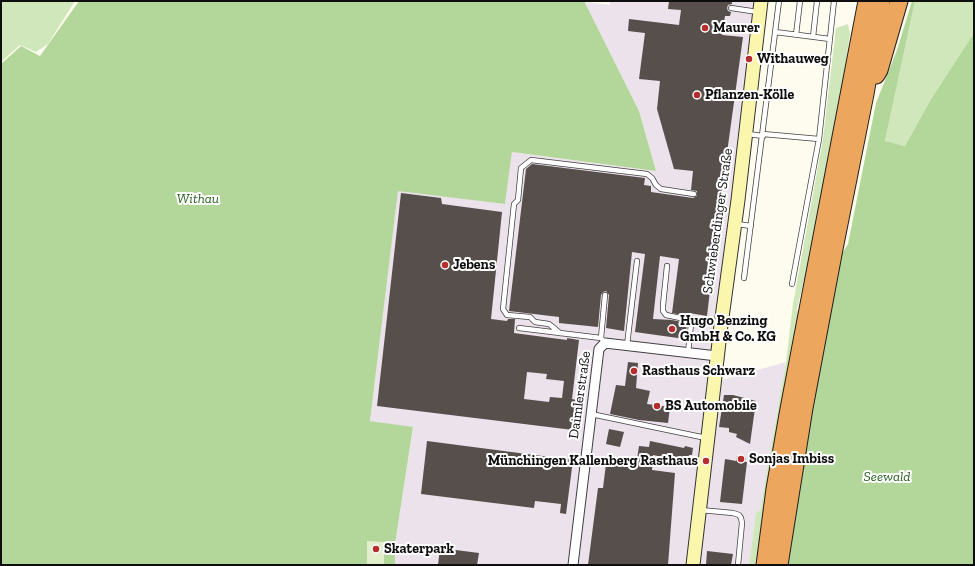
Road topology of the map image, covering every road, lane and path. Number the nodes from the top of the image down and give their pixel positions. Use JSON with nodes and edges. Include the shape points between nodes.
{"nodes":[{"id":1,"x":779,"y":1,"type":"edge"},
{"id":2,"x":800,"y":1,"type":"edge"},
{"id":3,"x":817,"y":1,"type":"edge"},
{"id":4,"x":834,"y":1,"type":"edge"},
{"id":5,"x":856,"y":1,"type":"edge"},
{"id":6,"x":867,"y":1,"type":"edge"},
{"id":7,"x":881,"y":1,"type":"edge"},
{"id":8,"x":899,"y":1,"type":"edge"},
{"id":9,"x":761,"y":6,"type":"edge"},
{"id":10,"x":731,"y":8,"type":"dead end"},
{"id":11,"x":775,"y":32,"type":"junction"},
{"id":12,"x":796,"y":35,"type":"junction"},
{"id":13,"x":813,"y":37,"type":"junction"},
{"id":14,"x":830,"y":39,"type":"junction"},
{"id":15,"x":865,"y":94,"type":"junction"},
{"id":16,"x":846,"y":116,"type":"junction"},
{"id":17,"x":746,"y":134,"type":"junction"},
{"id":18,"x":763,"y":135,"type":"junction"},
{"id":19,"x":819,"y":139,"type":"junction"},
{"id":20,"x":694,"y":194,"type":"dead end"},
{"id":21,"x":735,"y":223,"type":"junction"},
{"id":22,"x":751,"y":226,"type":"junction"},
{"id":23,"x":637,"y":261,"type":"dead end"},
{"id":24,"x":667,"y":266,"type":"dead end"},
{"id":25,"x":744,"y":278,"type":"dead end"},
{"id":26,"x":792,"y":284,"type":"dead end"},
{"id":27,"x":605,"y":295,"type":"dead end"},
{"id":28,"x":520,"y":328,"type":"dead end"},
{"id":29,"x":560,"y":333,"type":"junction"},
{"id":30,"x":603,"y":341,"type":"junction"},
{"id":31,"x":627,"y":345,"type":"junction"},
{"id":32,"x":688,"y":353,"type":"junction"},
{"id":33,"x":717,"y":356,"type":"junction"},
{"id":34,"x":591,"y":414,"type":"junction"},
{"id":35,"x":708,"y":438,"type":"junction"},
{"id":36,"x":700,"y":510,"type":"junction"},
{"id":37,"x":573,"y":565,"type":"edge"},
{"id":38,"x":693,"y":565,"type":"edge"},
{"id":39,"x":738,"y":565,"type":"edge"},
{"id":40,"x":765,"y":565,"type":"edge"},
{"id":41,"x":779,"y":565,"type":"edge"}],
"edges":[{"from":1,"to":11,"type":"lane"},
{"from":2,"to":12,"type":"lane"},
{"from":3,"to":13,"type":"lane"},
{"from":4,"to":14,"type":"lane"},
{"from":5,"to":16,"type":"highway","via":[[844,90]]},
{"from":6,"to":16,"type":"highway"},
{"from":7,"to":15,"type":"highway"},
{"from":8,"to":15,"type":"highway","via":[[879,70]]},
{"from":9,"to":10,"type":"lane"},
{"from":9,"to":17,"type":"street","name":"Schwieberdinger Straße"},
{"from":11,"to":12,"type":"lane"},
{"from":11,"to":18,"type":"lane"},
{"from":12,"to":13,"type":"lane"},
{"from":13,"to":14,"type":"lane"},
{"from":14,"to":19,"type":"lane"},
{"from":15,"to":41,"type":"highway","via":[[804,408]]},
{"from":16,"to":40,"type":"highway","via":[[775,489]]},
{"from":17,"to":18,"type":"lane"},
{"from":17,"to":21,"type":"street","name":"Schwieberdinger Straße"},
{"from":18,"to":19,"type":"lane"},
{"from":18,"to":22,"type":"lane"},
{"from":19,"to":26,"type":"lane"},
{"from":20,"to":29,"type":"lane","via":[[661,189],[647,174],[530,160],[521,168],[518,200],[514,204],[503,310],[507,315],[549,324]]},
{"from":21,"to":22,"type":"lane"},
{"from":21,"to":33,"type":"street","name":"Schwieberdinger Straße"},
{"from":22,"to":25,"type":"lane"},
{"from":23,"to":31,"type":"lane"},
{"from":24,"to":32,"type":"lane","via":[[663,311],[666,315],[690,320],[692,324]]},
{"from":27,"to":30,"type":"lane"},
{"from":28,"to":29,"type":"lane"},
{"from":29,"to":30,"type":"lane"},
{"from":30,"to":31,"type":"street","name":"Daimlerstraße"},
{"from":30,"to":34,"type":"street","name":"Daimlerstraße","via":[[599,350]]},
{"from":31,"to":32,"type":"street","name":"Daimlerstraße"},
{"from":32,"to":33,"type":"street","name":"Daimlerstraße"},
{"from":33,"to":35,"type":"street","name":"Schwieberdinger Straße"},
{"from":34,"to":35,"type":"lane"},
{"from":34,"to":37,"type":"street","name":"Daimlerstraße"},
{"from":35,"to":36,"type":"street","name":"Schwieberdinger Straße"},
{"from":36,"to":38,"type":"street","name":"Schwieberdinger Straße"},
{"from":36,"to":39,"type":"lane","via":[[739,515],[742,523]]}]}
